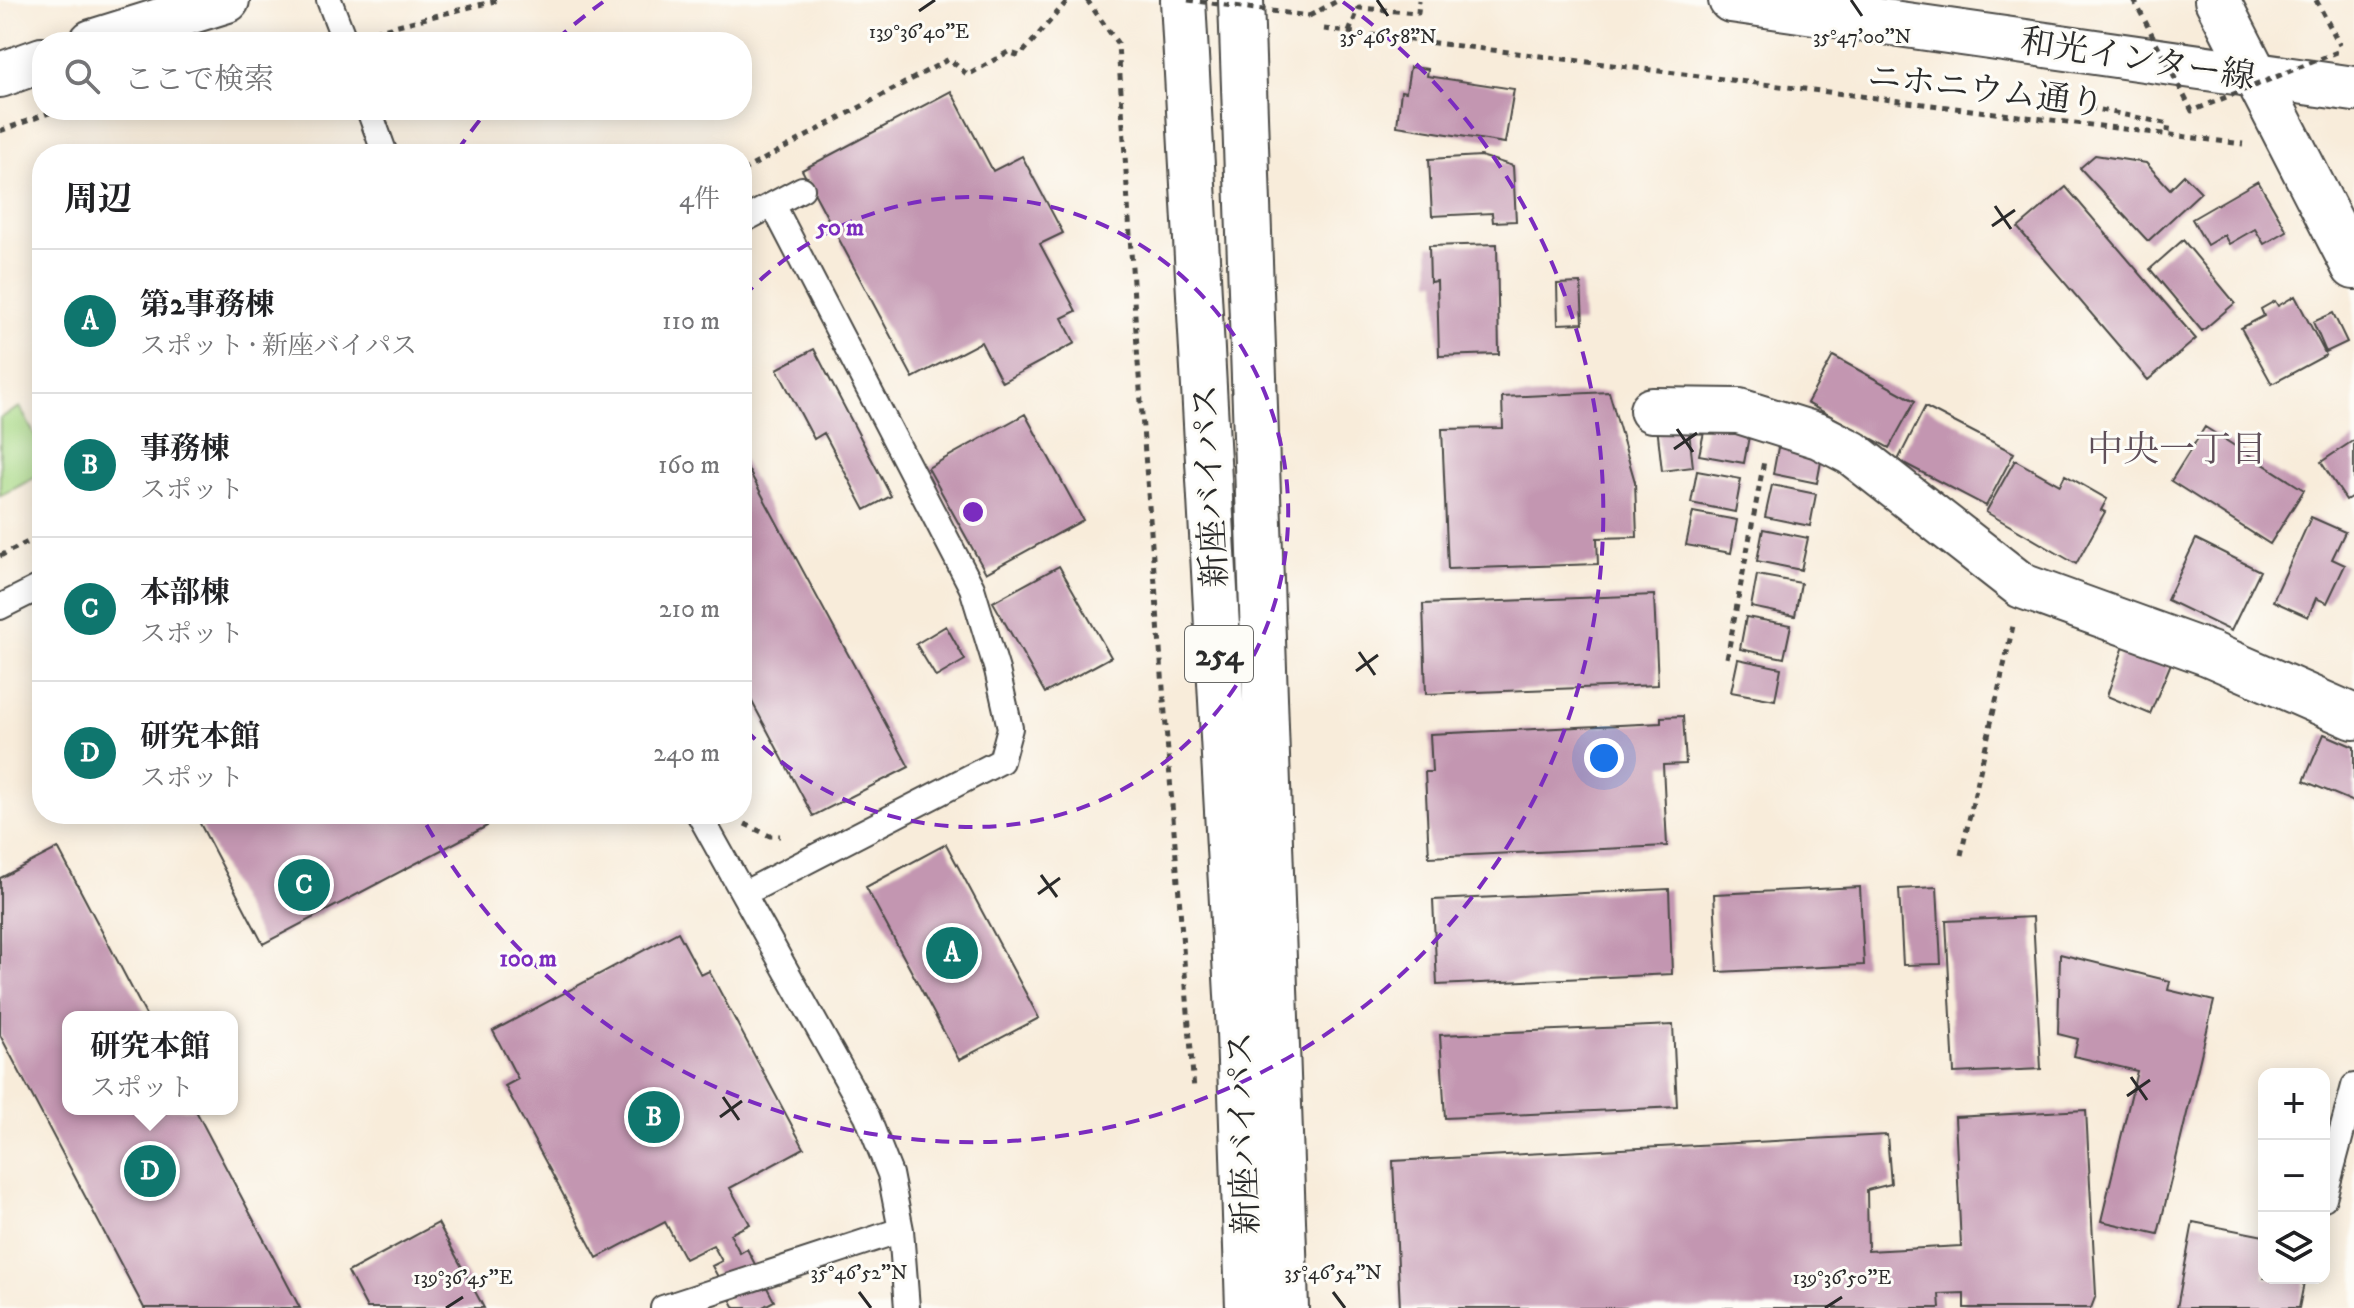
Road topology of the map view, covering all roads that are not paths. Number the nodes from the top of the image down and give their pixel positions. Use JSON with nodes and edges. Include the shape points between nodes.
{"nodes":[{"id":1,"x":227,"y":0,"type":"edge"},
{"id":2,"x":329,"y":0,"type":"edge"},
{"id":3,"x":1186,"y":0,"type":"edge"},
{"id":4,"x":1241,"y":0,"type":"edge"},
{"id":5,"x":1731,"y":0,"type":"edge"},
{"id":6,"x":2217,"y":0,"type":"edge"},
{"id":7,"x":124,"y":32,"type":"edge"},
{"id":8,"x":341,"y":32,"type":"edge"},
{"id":9,"x":32,"y":64,"type":"edge"},
{"id":10,"x":0,"y":75,"type":"edge"},
{"id":11,"x":2256,"y":76,"type":"junction"},
{"id":12,"x":2354,"y":89,"type":"edge"},
{"id":13,"x":373,"y":120,"type":"edge"},
{"id":14,"x":381,"y":144,"type":"edge"},
{"id":15,"x":802,"y":189,"type":"dead end"},
{"id":16,"x":773,"y":205,"type":"junction"},
{"id":17,"x":752,"y":216,"type":"edge"},
{"id":18,"x":2354,"y":267,"type":"edge"},
{"id":19,"x":1652,"y":410,"type":"dead end"},
{"id":20,"x":32,"y":591,"type":"edge"},
{"id":21,"x":0,"y":607,"type":"edge"},
{"id":22,"x":2354,"y":717,"type":"edge"},
{"id":23,"x":705,"y":824,"type":"edge"},
{"id":24,"x":745,"y":893,"type":"junction"},
{"id":25,"x":2354,"y":1086,"type":"edge"},
{"id":26,"x":2330,"y":1176,"type":"edge"},
{"id":27,"x":901,"y":1230,"type":"junction"},
{"id":28,"x":663,"y":1308,"type":"edge"},
{"id":29,"x":907,"y":1308,"type":"edge"},
{"id":30,"x":1248,"y":1308,"type":"edge"},
{"id":31,"x":1286,"y":1308,"type":"edge"}],
"edges":[{"from":1,"to":7,"type":"main road"},
{"from":2,"to":8,"type":"lane"},
{"from":3,"to":30,"type":"main road","name":"新座バイパス","number":"254","via":[[1239,1032]]},
{"from":4,"to":31,"type":"main road","name":"新座バイパス","number":"254"},
{"from":5,"to":11,"type":"main road","name":"和光インター線"},
{"from":6,"to":11,"type":"main road"},
{"from":9,"to":10,"type":"main road"},
{"from":11,"to":12,"type":"main road","name":"和光インター線"},
{"from":11,"to":18,"type":"main road"},
{"from":13,"to":14,"type":"lane"},
{"from":15,"to":16,"type":"lane"},
{"from":16,"to":17,"type":"lane"},
{"from":16,"to":24,"type":"lane","via":[[972,588],[1010,728],[1001,761]]},
{"from":19,"to":22,"type":"main road","via":[[1739,411],[1819,436],[1852,453],[2022,586],[2210,654]]},
{"from":20,"to":21,"type":"lane"},
{"from":23,"to":24,"type":"lane"},
{"from":24,"to":27,"type":"lane","via":[[867,1116],[890,1174]]},
{"from":25,"to":26,"type":"lane"},
{"from":27,"to":28,"type":"lane"},
{"from":27,"to":29,"type":"lane"}]}
